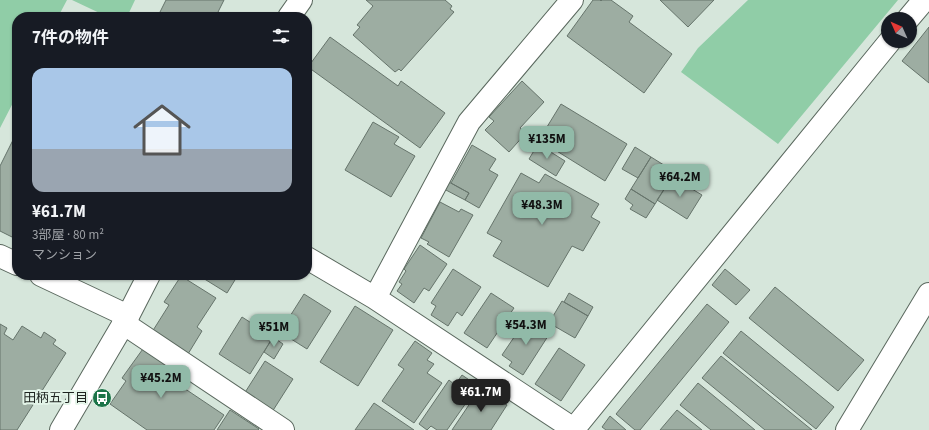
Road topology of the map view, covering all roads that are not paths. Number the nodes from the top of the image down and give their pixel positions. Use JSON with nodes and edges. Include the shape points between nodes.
{"nodes":[{"id":1,"x":301,"y":0,"type":"edge"},
{"id":2,"x":572,"y":0,"type":"edge"},
{"id":3,"x":924,"y":0,"type":"edge"},
{"id":4,"x":293,"y":12,"type":"edge"},
{"id":5,"x":914,"y":12,"type":"edge"},
{"id":6,"x":884,"y":48,"type":"edge"},
{"id":7,"x":0,"y":256,"type":"edge"},
{"id":8,"x":312,"y":261,"type":"edge"},
{"id":9,"x":12,"y":262,"type":"edge"},
{"id":10,"x":51,"y":280,"type":"edge"},
{"id":11,"x":146,"y":280,"type":"edge"},
{"id":12,"x":929,"y":294,"type":"edge"},
{"id":13,"x":375,"y":298,"type":"junction"},
{"id":14,"x":126,"y":319,"type":"junction"},
{"id":15,"x":61,"y":430,"type":"edge"},
{"id":16,"x":283,"y":430,"type":"edge"},
{"id":17,"x":574,"y":430,"type":"edge"},
{"id":18,"x":847,"y":430,"type":"edge"}],
"edges":[{"from":1,"to":4,"type":"street"},
{"from":2,"to":13,"type":"street","via":[[469,122]]},
{"from":3,"to":5,"type":"street"},
{"from":6,"to":17,"type":"street"},
{"from":7,"to":9,"type":"street"},
{"from":8,"to":13,"type":"street"},
{"from":10,"to":14,"type":"street"},
{"from":11,"to":14,"type":"street"},
{"from":12,"to":18,"type":"street"},
{"from":13,"to":17,"type":"street"},
{"from":14,"to":15,"type":"street"},
{"from":14,"to":16,"type":"street"}]}
